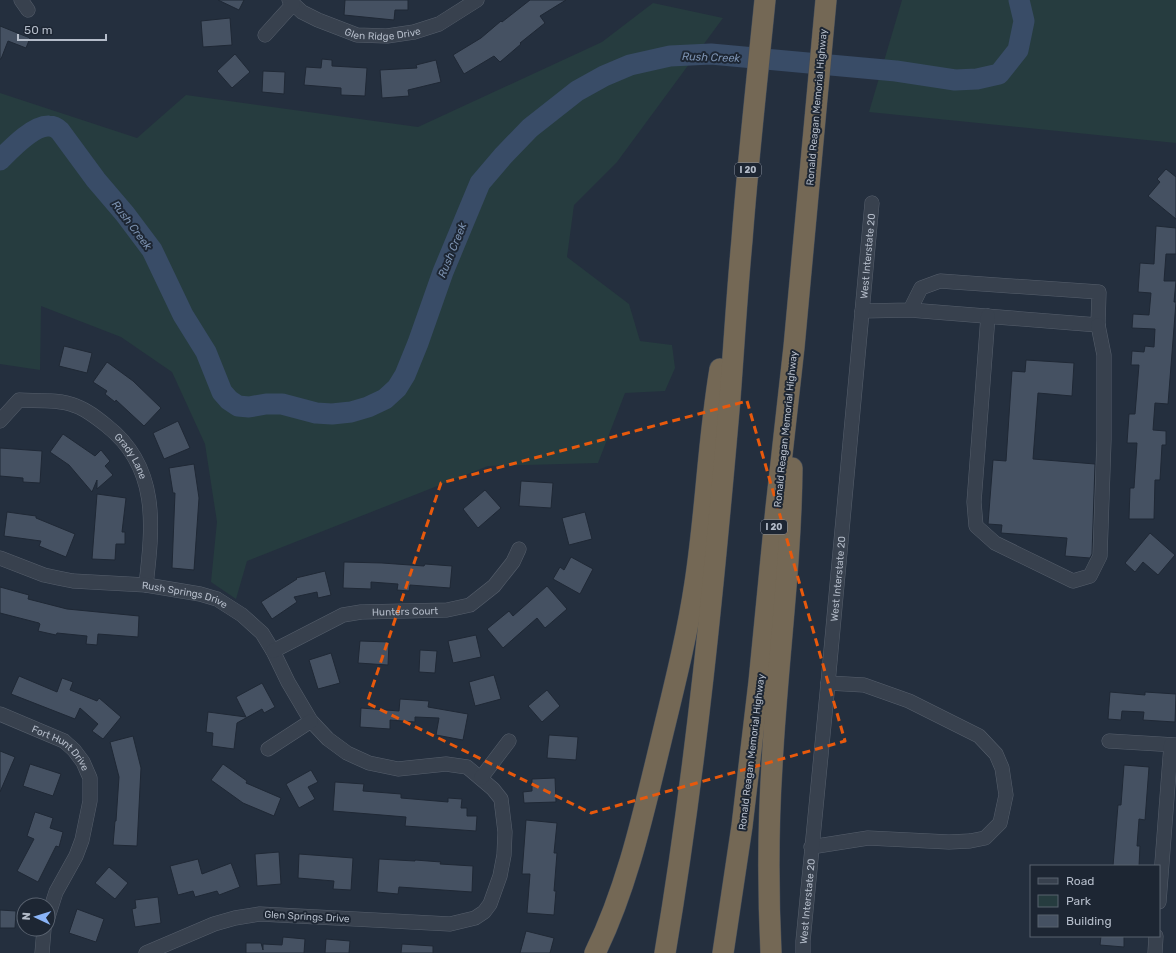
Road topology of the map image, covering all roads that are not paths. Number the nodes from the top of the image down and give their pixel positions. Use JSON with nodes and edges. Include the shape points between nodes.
{"nodes":[{"id":1,"x":477,"y":0,"type":"edge"},
{"id":2,"x":765,"y":0,"type":"edge"},
{"id":3,"x":826,"y":0,"type":"edge"},
{"id":4,"x":291,"y":2,"type":"edge"},
{"id":5,"x":265,"y":35,"type":"dead end"},
{"id":6,"x":872,"y":203,"type":"dead end"},
{"id":7,"x":742,"y":238,"type":"junction"},
{"id":8,"x":910,"y":310,"type":"junction"},
{"id":9,"x":862,"y":311,"type":"junction"},
{"id":10,"x":988,"y":316,"type":"junction"},
{"id":11,"x":1098,"y":326,"type":"junction"},
{"id":12,"x":794,"y":347,"type":"junction"},
{"id":13,"x":0,"y":421,"type":"edge"},
{"id":14,"x":519,"y":549,"type":"dead end"},
{"id":15,"x":0,"y":558,"type":"edge"},
{"id":16,"x":146,"y":585,"type":"junction"},
{"id":17,"x":273,"y":651,"type":"junction"},
{"id":18,"x":828,"y":683,"type":"junction"},
{"id":19,"x":0,"y":714,"type":"edge"},
{"id":20,"x":311,"y":721,"type":"junction"},
{"id":21,"x":509,"y":741,"type":"dead end"},
{"id":22,"x":1109,"y":741,"type":"dead end"},
{"id":23,"x":1173,"y":745,"type":"edge"},
{"id":24,"x":268,"y":749,"type":"dead end"},
{"id":25,"x":481,"y":778,"type":"junction"},
{"id":26,"x":811,"y":847,"type":"junction"},
{"id":27,"x":1160,"y":891,"type":"edge"},
{"id":28,"x":54,"y":897,"type":"edge"},
{"id":29,"x":475,"y":918,"type":"joint"},
{"id":30,"x":43,"y":937,"type":"edge"},
{"id":31,"x":1156,"y":937,"type":"edge"},
{"id":32,"x":42,"y":953,"type":"edge"},
{"id":33,"x":146,"y":953,"type":"edge"},
{"id":34,"x":595,"y":953,"type":"edge"},
{"id":35,"x":665,"y":953,"type":"edge"},
{"id":36,"x":723,"y":953,"type":"edge"},
{"id":37,"x":771,"y":953,"type":"edge"},
{"id":38,"x":803,"y":953,"type":"edge"},
{"id":39,"x":1155,"y":953,"type":"edge"}],
"edges":[{"from":1,"to":4,"type":"street","name":"Glen Ridge Drive","via":[[439,24],[414,32],[387,36],[358,35],[318,20],[302,12]]},
{"from":2,"to":7,"type":"highway","number":"I 20"},
{"from":3,"to":12,"type":"highway","name":"Ronald Reagan Memorial Highway","number":"I 20"},
{"from":4,"to":5,"type":"street"},
{"from":6,"to":9,"type":"street","name":"West Interstate 20"},
{"from":7,"to":34,"type":"highway","via":[[714,406],[695,583],[687,632],[644,811],[624,881]]},
{"from":7,"to":35,"type":"highway","number":"I 20","via":[[707,639],[681,854]]},
{"from":8,"to":9,"type":"street"},
{"from":8,"to":10,"type":"street"},
{"from":8,"to":11,"type":"street","via":[[921,288],[940,281],[1099,292]]},
{"from":9,"to":18,"type":"street","name":"West Interstate 20"},
{"from":10,"to":11,"type":"street"},
{"from":10,"to":11,"type":"street","via":[[974,502],[976,526],[995,543],[1073,581],[1090,576],[1100,556],[1104,355]]},
{"from":12,"to":36,"type":"highway","name":"Ronald Reagan Memorial Highway","number":"I 20","via":[[743,818]]},
{"from":12,"to":37,"type":"highway","via":[[792,514],[772,765],[768,869]]},
{"from":13,"to":16,"type":"street","name":"Grady Lane","via":[[19,400],[62,403],[76,406],[116,433],[136,459],[148,491],[152,538]]},
{"from":14,"to":17,"type":"street","name":"Hunters Court","via":[[513,562],[494,586],[470,605],[460,609],[361,612],[343,615]]},
{"from":15,"to":16,"type":"street","name":"Rush Springs Drive","via":[[44,575],[73,581]]},
{"from":16,"to":17,"type":"street","name":"Rush Springs Drive","via":[[200,594],[217,600],[242,614],[262,633]]},
{"from":17,"to":20,"type":"street","name":"Rush Springs Drive"},
{"from":18,"to":26,"type":"street","name":"West Interstate 20"},
{"from":18,"to":26,"type":"street","via":[[864,685],[909,701],[979,736],[996,754],[1002,768],[1006,795],[1000,823],[985,838],[949,842],[868,838]]},
{"from":19,"to":28,"type":"street","name":"Fort Hunt Drive","via":[[64,741],[83,762],[90,778],[90,801],[82,840]]},
{"from":20,"to":24,"type":"street"},
{"from":20,"to":25,"type":"street","name":"Rush Springs Drive","via":[[340,748],[369,763],[398,769],[446,764],[467,767]]},
{"from":21,"to":25,"type":"street"},
{"from":22,"to":23,"type":"street"},
{"from":23,"to":27,"type":"street"},
{"from":25,"to":29,"type":"street","name":"Rush Springs Drive","via":[[501,799],[505,832],[500,876],[490,904]]},
{"from":26,"to":38,"type":"street","name":"West Interstate 20"},
{"from":29,"to":33,"type":"street","name":"Glen Springs Drive","via":[[450,924],[260,914],[214,924]]},
{"from":30,"to":32,"type":"street"},
{"from":31,"to":39,"type":"street"}]}
